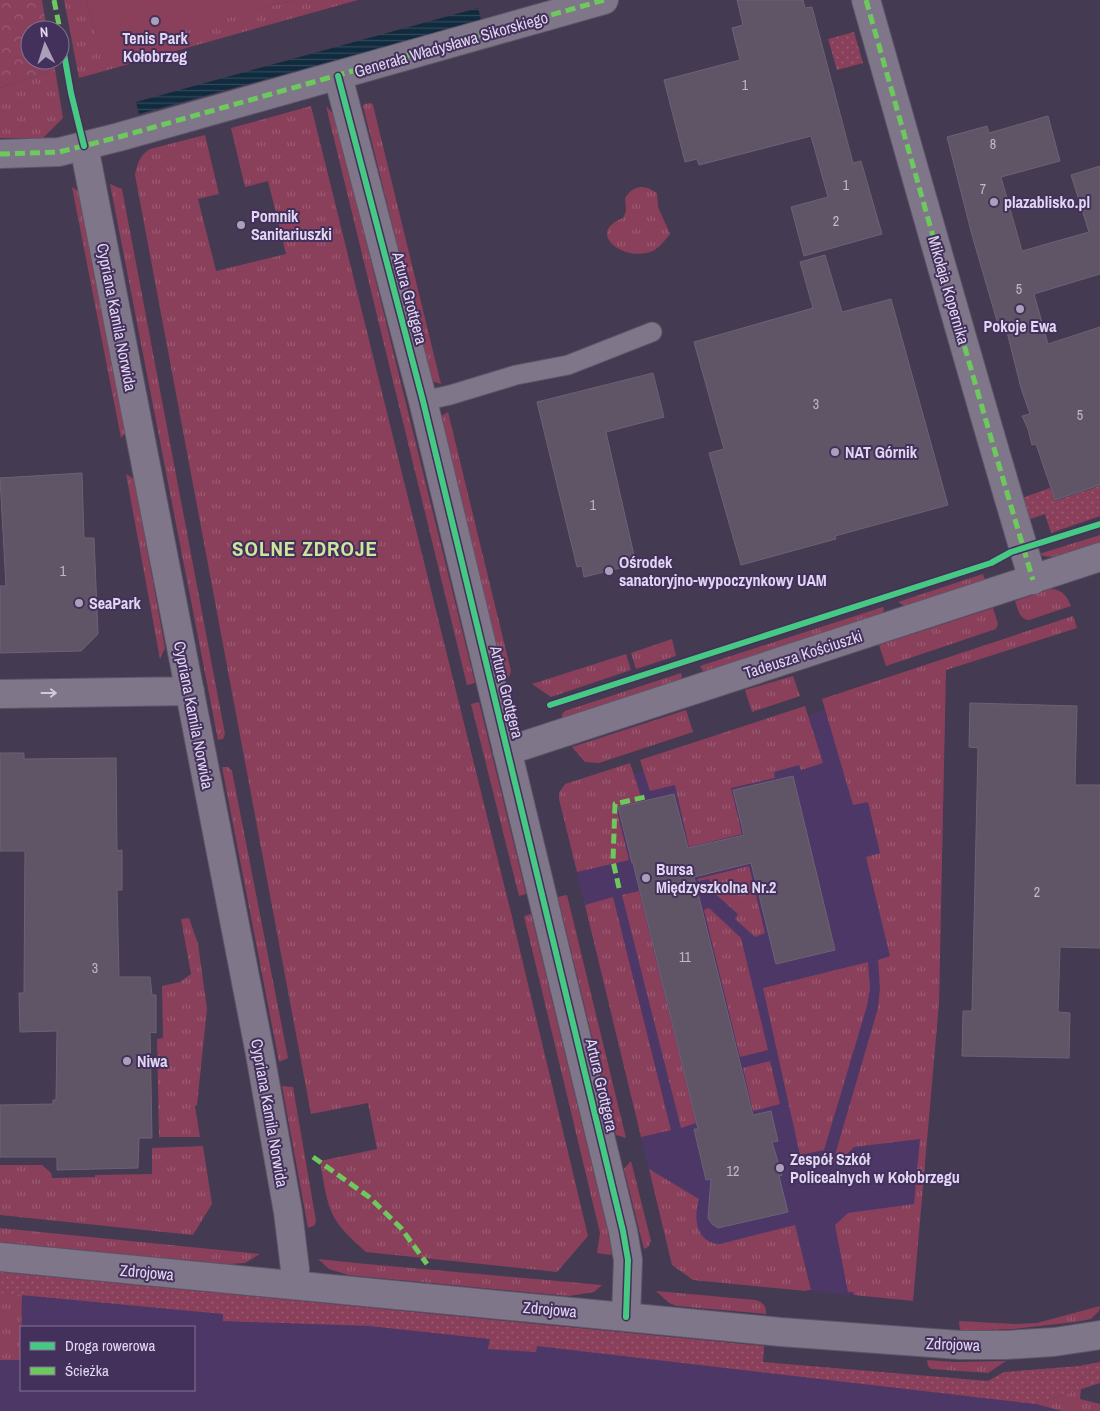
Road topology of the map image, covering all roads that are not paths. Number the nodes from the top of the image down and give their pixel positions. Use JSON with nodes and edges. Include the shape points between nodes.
{"nodes":[{"id":1,"x":604,"y":0,"type":"edge"},
{"id":2,"x":866,"y":0,"type":"edge"},
{"id":3,"x":338,"y":76,"type":"junction"},
{"id":4,"x":84,"y":146,"type":"junction"},
{"id":5,"x":0,"y":154,"type":"edge"},
{"id":6,"x":652,"y":332,"type":"dead end"},
{"id":7,"x":423,"y":401,"type":"junction"},
{"id":8,"x":1100,"y":557,"type":"edge"},
{"id":9,"x":1032,"y":580,"type":"junction"},
{"id":10,"x":190,"y":691,"type":"junction"},
{"id":11,"x":0,"y":694,"type":"edge"},
{"id":12,"x":507,"y":751,"type":"junction"},
{"id":13,"x":0,"y":1258,"type":"edge"},
{"id":14,"x":294,"y":1285,"type":"junction"},
{"id":15,"x":626,"y":1317,"type":"junction"},
{"id":16,"x":1100,"y":1335,"type":"edge"}],
"edges":[{"from":1,"to":3,"type":"street","name":"Generała Władysława Sikorskiego"},
{"from":2,"to":9,"type":"street","name":"Mikołaja Kopernika"},
{"from":3,"to":4,"type":"street","name":"Generała Władysława Sikorskiego"},
{"from":3,"to":7,"type":"street","name":"Artura Grottgera"},
{"from":4,"to":5,"type":"street","name":"Generała Władysława Sikorskiego","via":[[59,152]]},
{"from":4,"to":10,"type":"street","name":"Cypriana Kamila Norwida"},
{"from":6,"to":7,"type":"lane","via":[[568,365],[516,375]]},
{"from":7,"to":12,"type":"street","name":"Artura Grottgera"},
{"from":8,"to":9,"type":"street","name":"Tadeusza Kościuszki"},
{"from":9,"to":12,"type":"street","name":"Tadeusza Kościuszki"},
{"from":11,"to":10,"type":"street","one_way":true},
{"from":10,"to":14,"type":"street","name":"Cypriana Kamila Norwida","via":[[288,1212]]},
{"from":12,"to":15,"type":"street","name":"Artura Grottgera","via":[[623,1231],[628,1260]]},
{"from":13,"to":14,"type":"street","name":"Zdrojowa"},
{"from":14,"to":15,"type":"street","name":"Zdrojowa"},
{"from":15,"to":16,"type":"street","name":"Zdrojowa","via":[[960,1346],[1054,1342]]}]}
